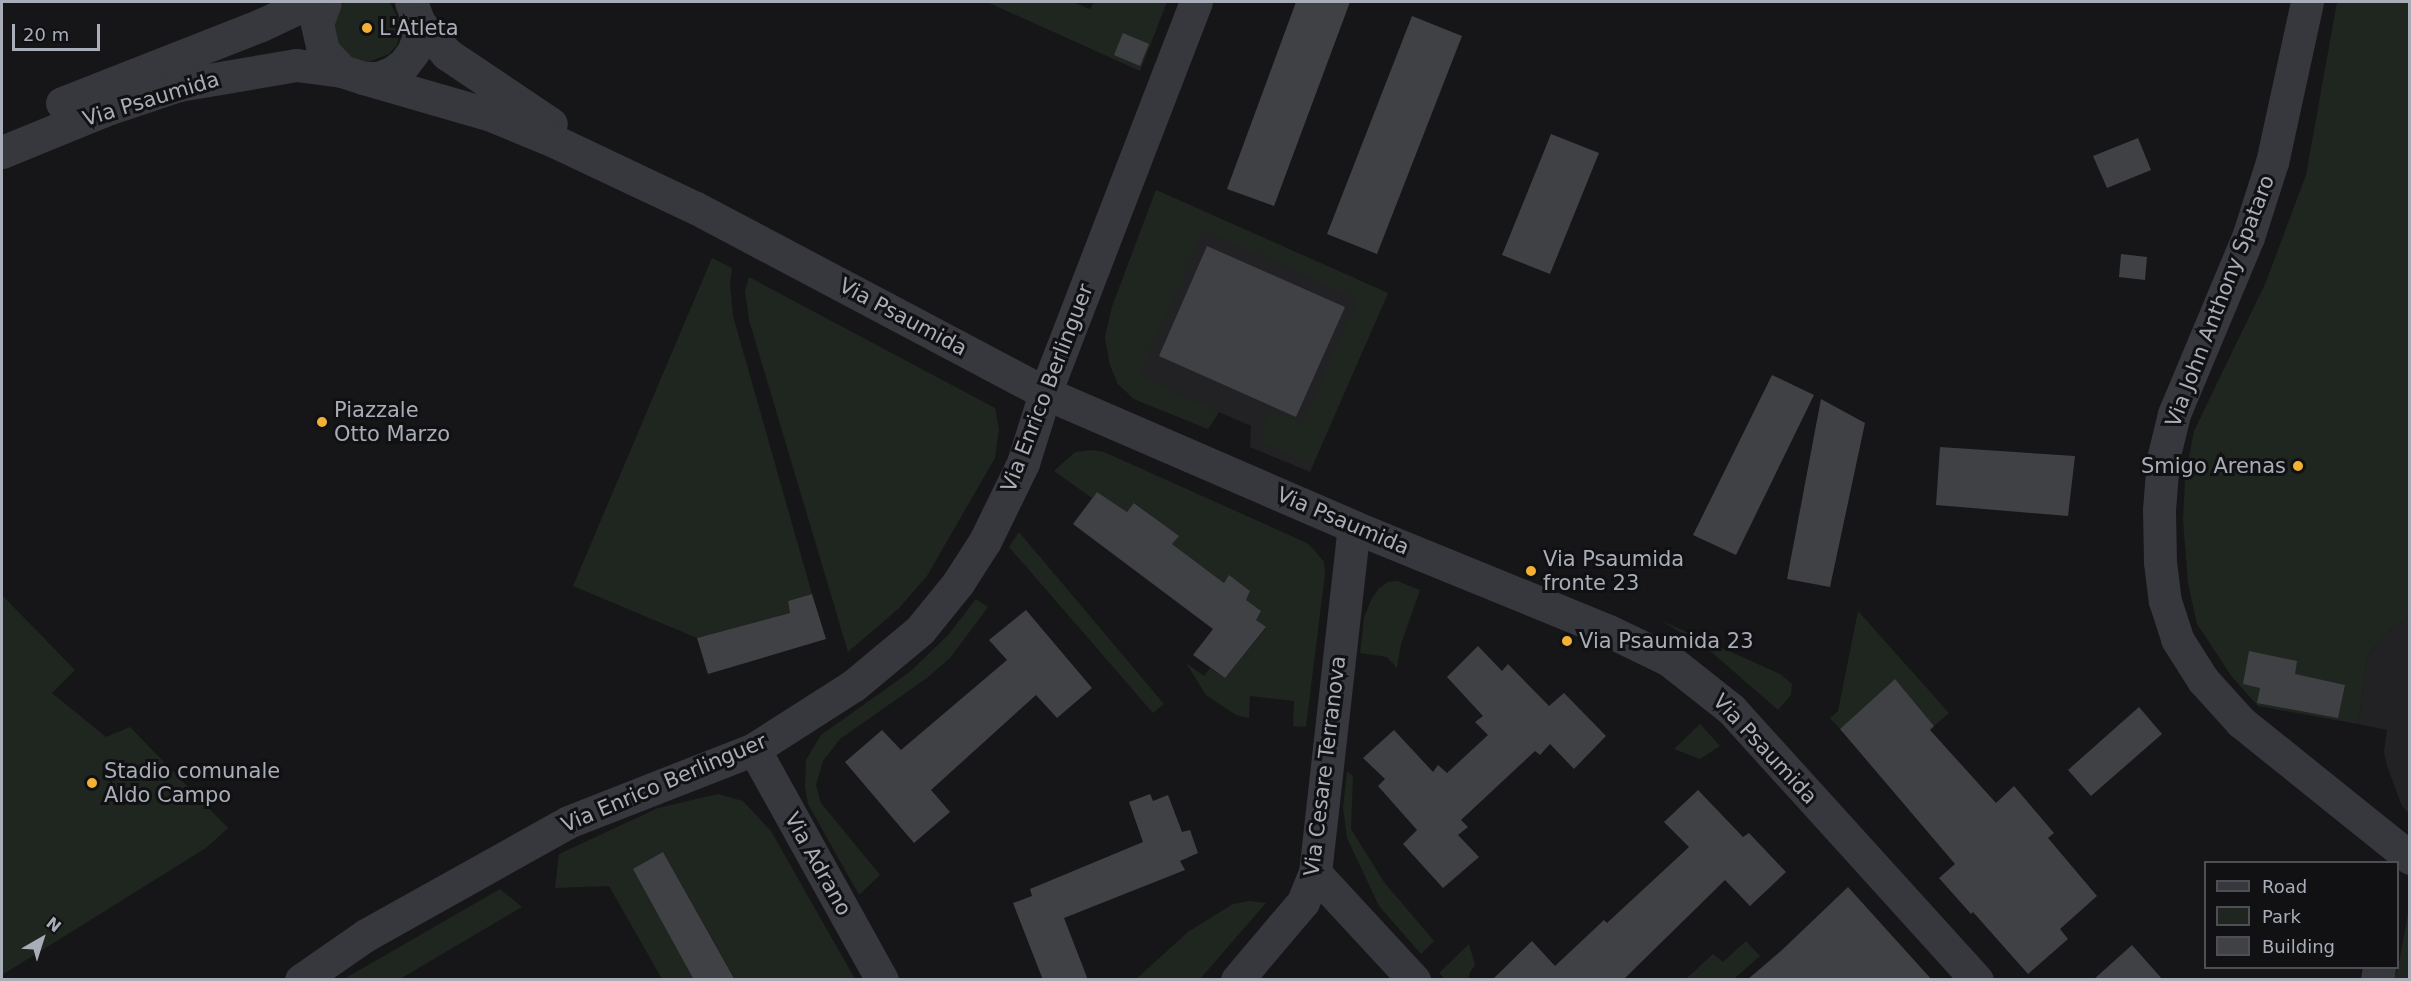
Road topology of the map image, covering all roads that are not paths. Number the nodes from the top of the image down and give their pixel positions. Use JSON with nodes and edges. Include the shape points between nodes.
{"nodes":[{"id":1,"x":310,"y":2,"type":"edge"},
{"id":2,"x":325,"y":2,"type":"edge"},
{"id":3,"x":1196,"y":2,"type":"edge"},
{"id":4,"x":2307,"y":2,"type":"edge"},
{"id":5,"x":415,"y":12,"type":"edge"},
{"id":6,"x":352,"y":74,"type":"junction"},
{"id":7,"x":2,"y":128,"type":"edge"},
{"id":8,"x":2,"y":152,"type":"edge"},
{"id":9,"x":625,"y":173,"type":"junction"},
{"id":10,"x":1045,"y":393,"type":"junction"},
{"id":11,"x":1354,"y":527,"type":"junction"},
{"id":12,"x":754,"y":749,"type":"junction"},
{"id":13,"x":2403,"y":862,"type":"edge"},
{"id":14,"x":1316,"y":873,"type":"junction"},
{"id":15,"x":301,"y":980,"type":"edge"},
{"id":16,"x":882,"y":980,"type":"edge"},
{"id":17,"x":1237,"y":980,"type":"edge"},
{"id":18,"x":1414,"y":980,"type":"edge"},
{"id":19,"x":1977,"y":980,"type":"edge"}],
"edges":[{"from":1,"to":7,"type":"street","name":"Via Psaumida"},
{"from":2,"to":6,"type":"street","via":[[317,24],[318,38],[331,62]]},
{"from":3,"to":10,"type":"street","name":"Via Enrico Berlinguer"},
{"from":4,"to":13,"type":"street","name":"Via John Anthony Spataro","via":[[2272,162],[2248,237],[2174,414],[2163,459],[2160,562],[2165,601],[2176,639],[2203,680],[2241,722]]},
{"from":5,"to":6,"type":"street","via":[[418,38],[404,64],[385,75]]},
{"from":5,"to":9,"type":"street","via":[[447,54]]},
{"from":6,"to":8,"type":"street","name":"Via Psaumida","via":[[296,65],[179,86],[110,108]]},
{"from":6,"to":9,"type":"street","via":[[491,115]]},
{"from":9,"to":10,"type":"street","name":"Via Psaumida"},
{"from":10,"to":11,"type":"street","name":"Via Psaumida"},
{"from":10,"to":12,"type":"street","name":"Via Enrico Berlinguer","via":[[1023,463],[985,541],[958,584],[920,630],[854,685]]},
{"from":11,"to":14,"type":"street","name":"Via Cesare Terranova"},
{"from":11,"to":19,"type":"street","name":"Via Psaumida","via":[[1669,660],[1731,709]]},
{"from":12,"to":15,"type":"street","name":"Via Enrico Berlinguer","via":[[568,822],[366,935]]},
{"from":12,"to":16,"type":"street","name":"Via Adrano"},
{"from":14,"to":17,"type":"street","name":"Via Cesare Terranova","via":[[1303,902]]},
{"from":14,"to":18,"type":"street"}]}
